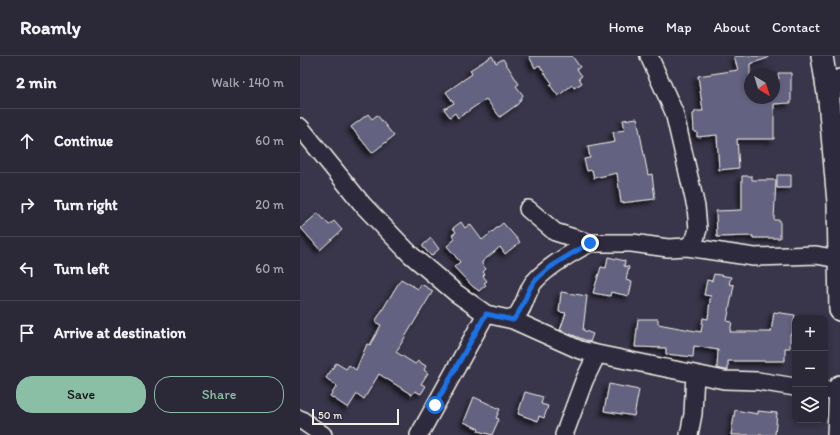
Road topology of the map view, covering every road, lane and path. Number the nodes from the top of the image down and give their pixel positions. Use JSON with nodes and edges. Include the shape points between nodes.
{"nodes":[{"id":1,"x":649,"y":56,"type":"edge"},
{"id":2,"x":822,"y":56,"type":"edge"},
{"id":3,"x":840,"y":78,"type":"edge"},
{"id":4,"x":828,"y":100,"type":"junction"},
{"id":5,"x":300,"y":127,"type":"edge"},
{"id":6,"x":839,"y":202,"type":"edge"},
{"id":7,"x":528,"y":209,"type":"dead end"},
{"id":8,"x":590,"y":243,"type":"junction"},
{"id":9,"x":687,"y":247,"type":"junction"},
{"id":10,"x":838,"y":258,"type":"junction"},
{"id":11,"x":840,"y":310,"type":"edge"},
{"id":12,"x":486,"y":314,"type":"junction"},
{"id":13,"x":513,"y":320,"type":"junction"},
{"id":14,"x":597,"y":354,"type":"junction"},
{"id":15,"x":695,"y":374,"type":"junction"},
{"id":16,"x":792,"y":386,"type":"edge"},
{"id":17,"x":840,"y":386,"type":"edge"},
{"id":18,"x":828,"y":391,"type":"edge"},
{"id":19,"x":840,"y":393,"type":"edge"},
{"id":20,"x":300,"y":419,"type":"edge"},
{"id":21,"x":322,"y":435,"type":"edge"},
{"id":22,"x":419,"y":435,"type":"edge"},
{"id":23,"x":564,"y":435,"type":"edge"},
{"id":24,"x":689,"y":435,"type":"edge"},
{"id":25,"x":838,"y":435,"type":"edge"}],
"edges":[{"from":1,"to":9,"type":"street","via":[[674,112],[696,207],[698,229],[695,239]]},
{"from":2,"to":4,"type":"main road"},
{"from":3,"to":4,"type":"street"},
{"from":4,"to":6,"type":"main road"},
{"from":5,"to":12,"type":"street","via":[[363,205],[411,255]]},
{"from":6,"to":10,"type":"main road"},
{"from":7,"to":8,"type":"street","via":[[555,232]]},
{"from":8,"to":9,"type":"street"},
{"from":8,"to":13,"type":"street","via":[[562,260],[536,281]]},
{"from":9,"to":10,"type":"street","via":[[754,257],[816,255]]},
{"from":10,"to":11,"type":"main road"},
{"from":12,"to":13,"type":"street"},
{"from":12,"to":22,"type":"street"},
{"from":13,"to":14,"type":"street","via":[[573,347]]},
{"from":14,"to":15,"type":"street"},
{"from":14,"to":23,"type":"street"},
{"from":15,"to":16,"type":"street","via":[[724,380]]},
{"from":15,"to":24,"type":"street"},
{"from":17,"to":19,"type":"main road"},
{"from":18,"to":19,"type":"street"},
{"from":19,"to":25,"type":"main road"},
{"from":20,"to":21,"type":"street"}]}
